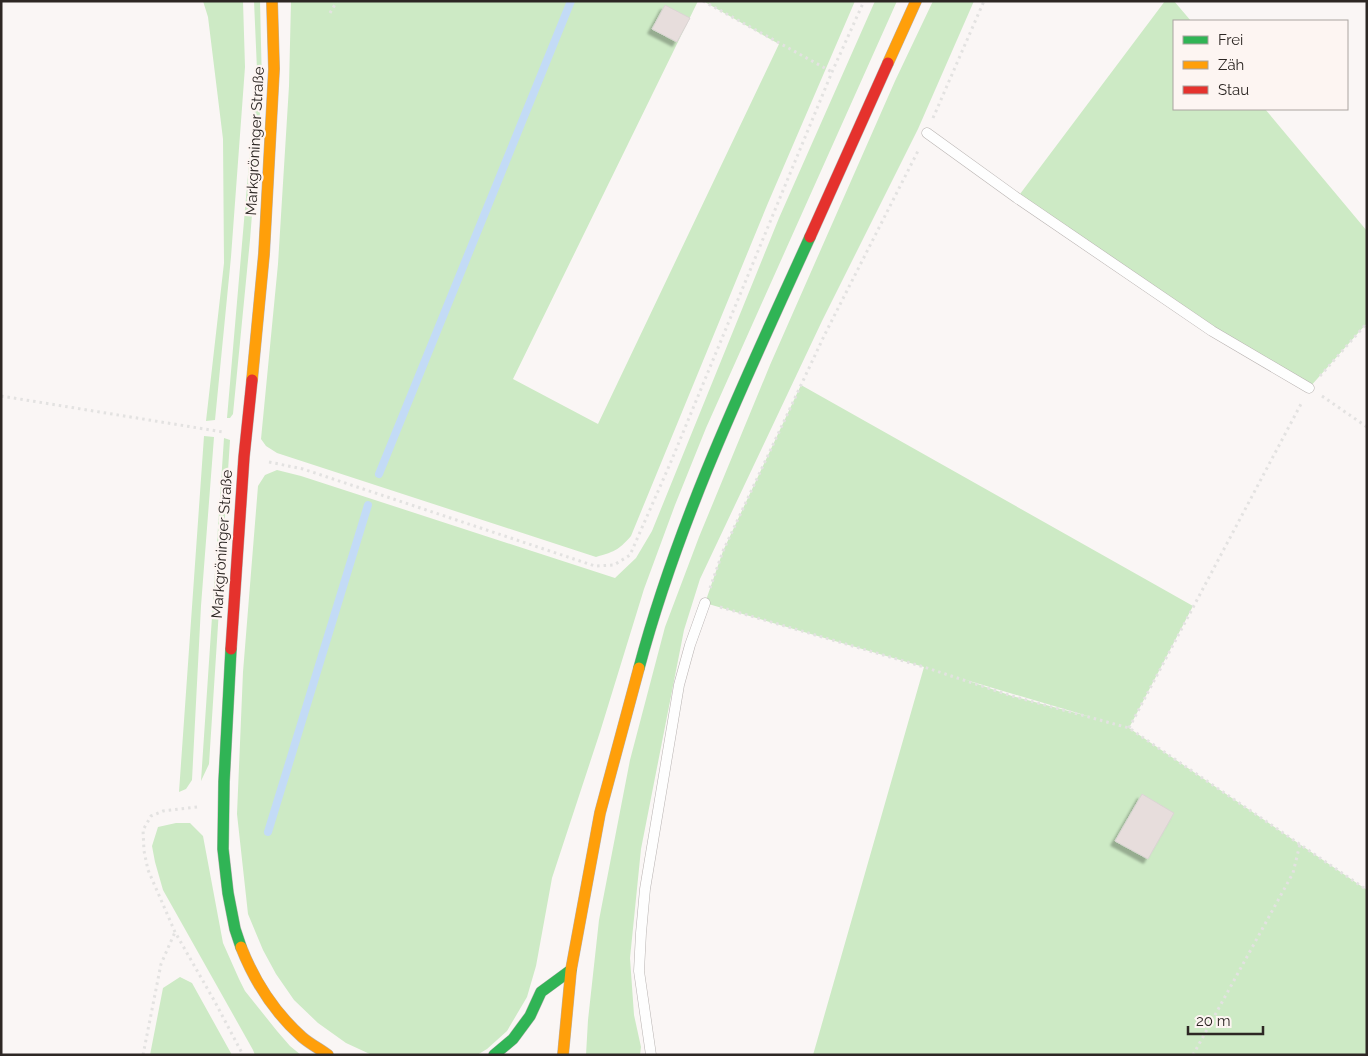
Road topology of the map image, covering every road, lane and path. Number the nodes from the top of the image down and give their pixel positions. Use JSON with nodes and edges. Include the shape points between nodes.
{"nodes":[{"id":1,"x":272,"y":1,"type":"edge"},
{"id":2,"x":338,"y":1,"type":"edge"},
{"id":3,"x":703,"y":1,"type":"edge"},
{"id":4,"x":864,"y":1,"type":"edge"},
{"id":5,"x":916,"y":1,"type":"edge"},
{"id":6,"x":984,"y":1,"type":"edge"},
{"id":7,"x":330,"y":12,"type":"dead end"},
{"id":8,"x":832,"y":72,"type":"junction"},
{"id":9,"x":927,"y":133,"type":"junction"},
{"id":10,"x":1367,"y":323,"type":"edge"},
{"id":11,"x":1309,"y":388,"type":"junction"},
{"id":12,"x":1,"y":396,"type":"edge"},
{"id":13,"x":1367,"y":426,"type":"edge"},
{"id":14,"x":247,"y":436,"type":"junction"},
{"id":15,"x":244,"y":457,"type":"junction"},
{"id":16,"x":705,"y":602,"type":"junction"},
{"id":17,"x":1129,"y":728,"type":"junction"},
{"id":18,"x":223,"y":812,"type":"junction"},
{"id":19,"x":1300,"y":844,"type":"junction"},
{"id":20,"x":1367,"y":890,"type":"edge"},
{"id":21,"x":174,"y":932,"type":"junction"},
{"id":22,"x":571,"y":970,"type":"junction"},
{"id":23,"x":143,"y":1055,"type":"edge"},
{"id":24,"x":243,"y":1055,"type":"edge"},
{"id":25,"x":328,"y":1055,"type":"edge"},
{"id":26,"x":494,"y":1055,"type":"edge"},
{"id":27,"x":563,"y":1055,"type":"edge"},
{"id":28,"x":651,"y":1055,"type":"edge"},
{"id":29,"x":1192,"y":1055,"type":"edge"}],
"edges":[{"from":1,"to":14,"type":"street","name":"Markgröninger Straße","via":[[274,69],[264,254]]},
{"from":2,"to":7,"type":"path"},
{"from":3,"to":8,"type":"path"},
{"from":4,"to":8,"type":"path"},
{"from":5,"to":22,"type":"street","via":[[691,507],[646,640],[618,743],[600,813]]},
{"from":6,"to":9,"type":"path"},
{"from":8,"to":15,"type":"path","via":[[630,556],[614,565],[595,566],[303,468]]},
{"from":9,"to":11,"type":"lane","via":[[1212,331]]},
{"from":9,"to":16,"type":"path","via":[[824,334],[723,551]]},
{"from":10,"to":11,"type":"path"},
{"from":11,"to":13,"type":"path"},
{"from":11,"to":17,"type":"path"},
{"from":12,"to":14,"type":"path"},
{"from":14,"to":15,"type":"street","name":"Markgröninger Straße"},
{"from":15,"to":18,"type":"street","name":"Markgröninger Straße"},
{"from":16,"to":17,"type":"path","via":[[1012,696]]},
{"from":16,"to":28,"type":"lane","via":[[679,685],[645,889],[639,971]]},
{"from":17,"to":19,"type":"path"},
{"from":18,"to":21,"type":"path","via":[[195,807],[162,811],[151,816],[143,830],[148,870]]},
{"from":18,"to":25,"type":"street","name":"Markgröninger Straße","via":[[223,861],[228,898],[236,936],[251,971],[301,1036]]},
{"from":19,"to":20,"type":"path"},
{"from":19,"to":29,"type":"path","via":[[1293,873]]},
{"from":21,"to":23,"type":"path","via":[[161,964]]},
{"from":21,"to":24,"type":"path"},
{"from":22,"to":26,"type":"street","via":[[542,992],[513,1039]]},
{"from":22,"to":27,"type":"street"}]}
